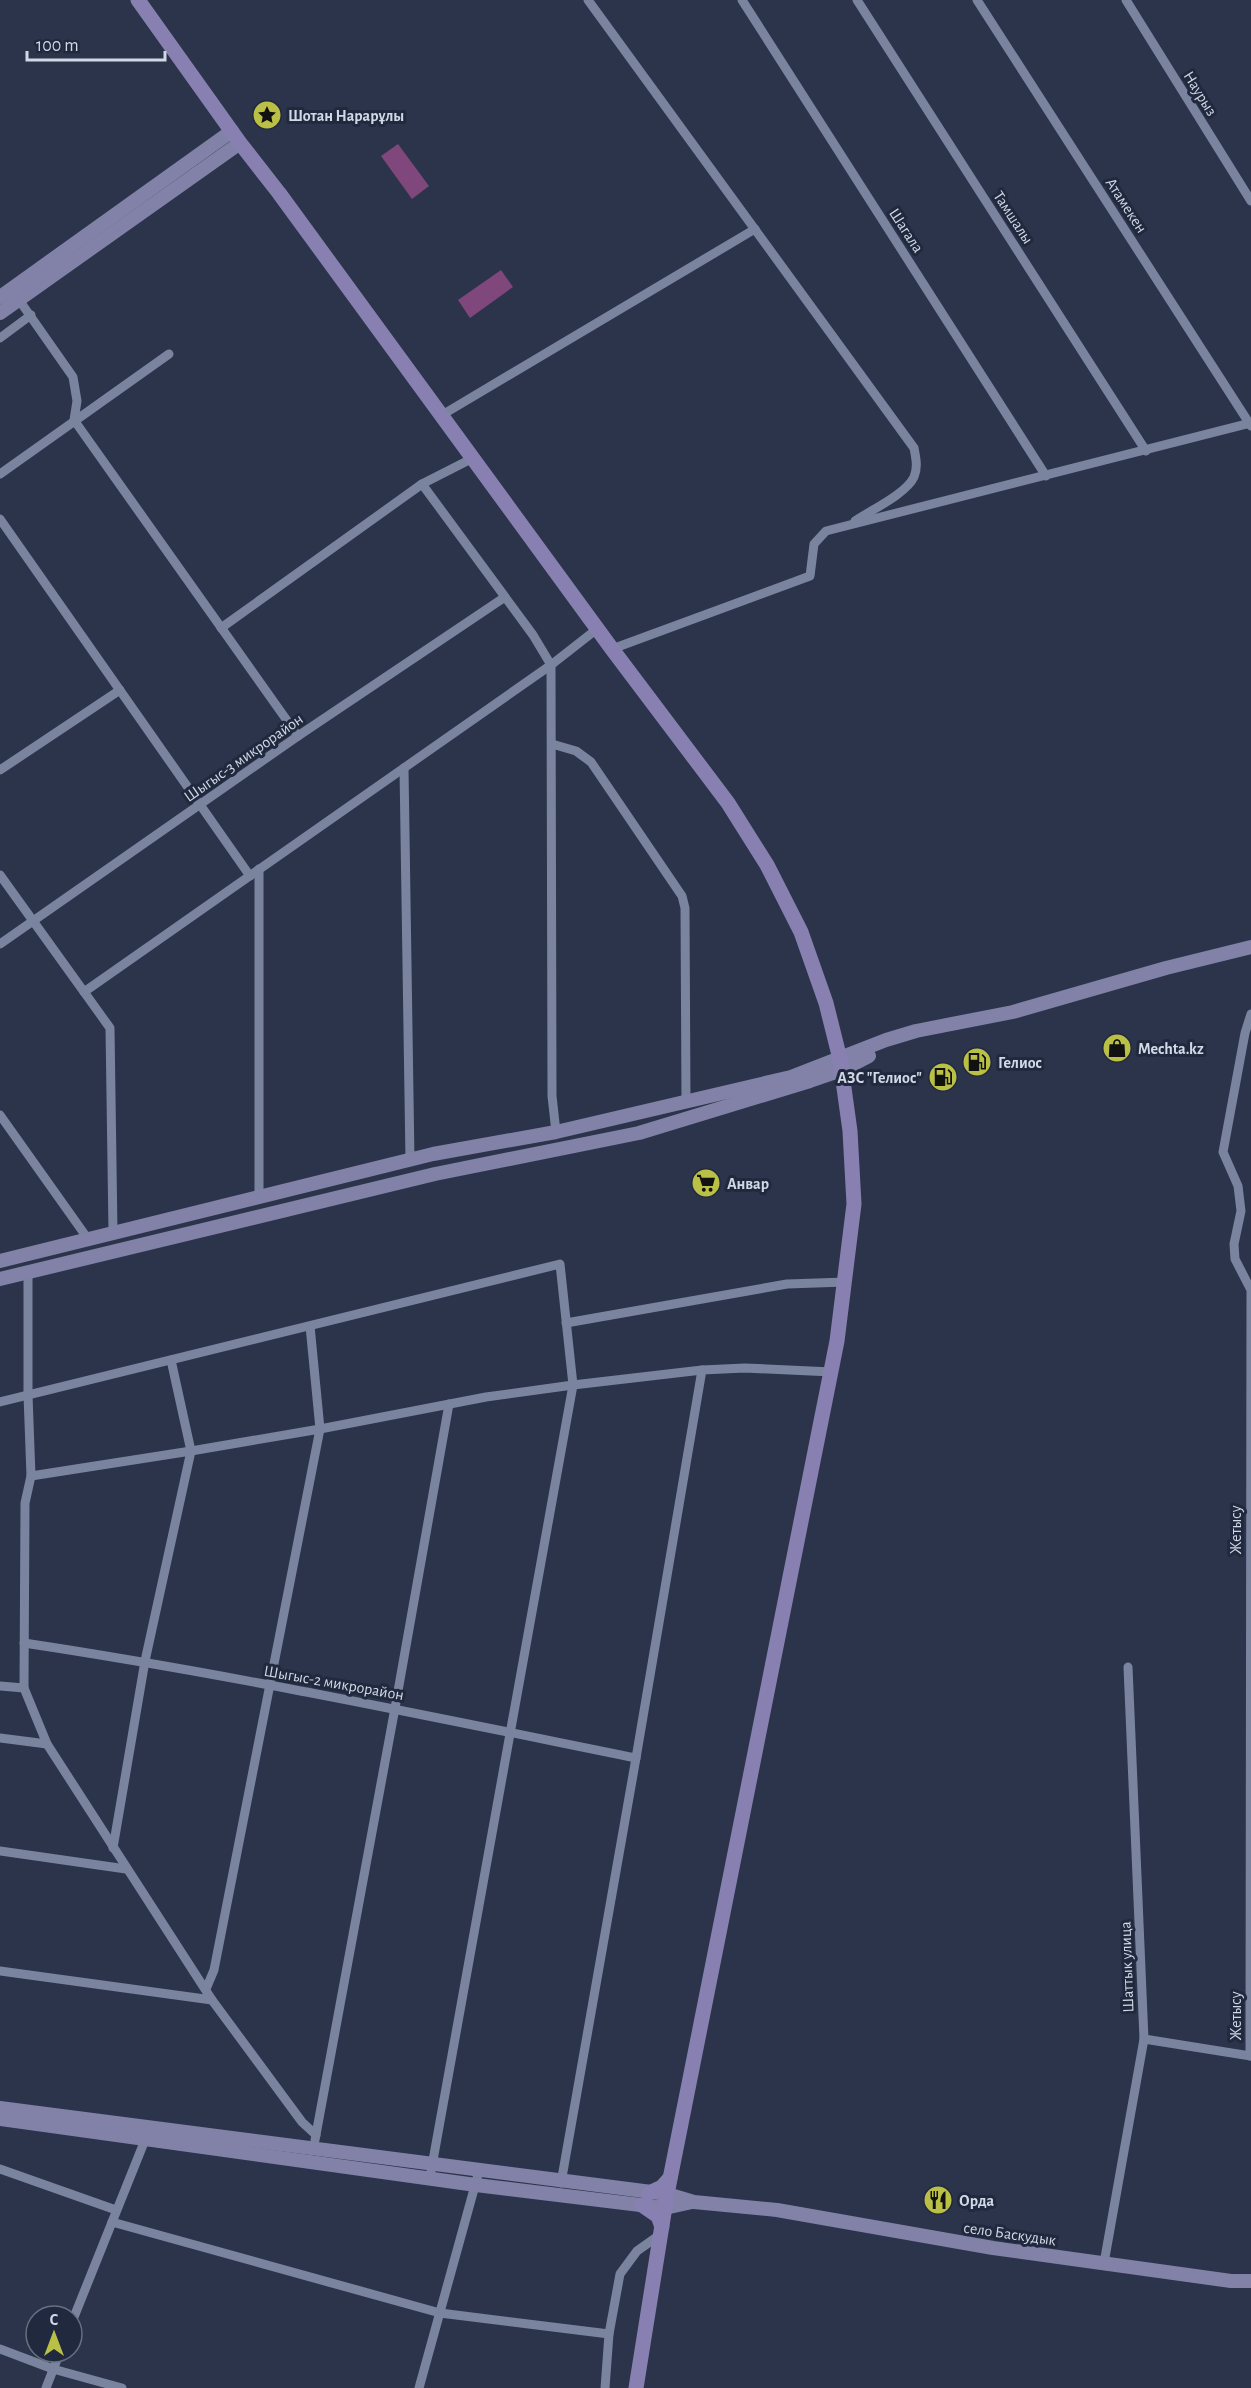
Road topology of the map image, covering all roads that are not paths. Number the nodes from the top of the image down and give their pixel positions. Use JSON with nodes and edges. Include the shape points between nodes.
{"nodes":[{"id":1,"x":138,"y":0,"type":"edge"},
{"id":2,"x":588,"y":0,"type":"edge"},
{"id":3,"x":742,"y":0,"type":"edge"},
{"id":4,"x":857,"y":0,"type":"edge"},
{"id":5,"x":977,"y":0,"type":"edge"},
{"id":6,"x":1126,"y":0,"type":"edge"},
{"id":7,"x":236,"y":137,"type":"junction"},
{"id":8,"x":1251,"y":201,"type":"edge"},
{"id":9,"x":755,"y":229,"type":"junction"},
{"id":10,"x":10,"y":296,"type":"edge"},
{"id":11,"x":0,"y":313,"type":"edge"},
{"id":12,"x":31,"y":315,"type":"junction"},
{"id":13,"x":0,"y":339,"type":"edge"},
{"id":14,"x":169,"y":354,"type":"dead end"},
{"id":15,"x":442,"y":415,"type":"junction"},
{"id":16,"x":74,"y":420,"type":"junction"},
{"id":17,"x":1250,"y":425,"type":"edge"},
{"id":18,"x":1146,"y":451,"type":"junction"},
{"id":19,"x":473,"y":458,"type":"junction"},
{"id":20,"x":0,"y":474,"type":"edge"},
{"id":21,"x":1046,"y":476,"type":"junction"},
{"id":22,"x":422,"y":484,"type":"junction"},
{"id":23,"x":0,"y":519,"type":"edge"},
{"id":24,"x":848,"y":525,"type":"junction"},
{"id":25,"x":505,"y":597,"type":"junction"},
{"id":26,"x":221,"y":628,"type":"junction"},
{"id":27,"x":597,"y":629,"type":"junction"},
{"id":28,"x":612,"y":649,"type":"junction"},
{"id":29,"x":551,"y":665,"type":"junction"},
{"id":30,"x":120,"y":690,"type":"junction"},
{"id":31,"x":298,"y":736,"type":"junction"},
{"id":32,"x":552,"y":744,"type":"junction"},
{"id":33,"x":404,"y":768,"type":"junction"},
{"id":34,"x":0,"y":770,"type":"edge"},
{"id":35,"x":200,"y":805,"type":"junction"},
{"id":36,"x":259,"y":869,"type":"junction"},
{"id":37,"x":0,"y":875,"type":"edge"},
{"id":38,"x":250,"y":876,"type":"junction"},
{"id":39,"x":33,"y":921,"type":"junction"},
{"id":40,"x":0,"y":944,"type":"edge"},
{"id":41,"x":1251,"y":947,"type":"edge"},
{"id":42,"x":84,"y":992,"type":"junction"},
{"id":43,"x":1251,"y":1014,"type":"edge"},
{"id":44,"x":841,"y":1064,"type":"junction"},
{"id":45,"x":686,"y":1102,"type":"junction"},
{"id":46,"x":0,"y":1115,"type":"edge"},
{"id":47,"x":556,"y":1132,"type":"junction"},
{"id":48,"x":433,"y":1154,"type":"junction"},
{"id":49,"x":410,"y":1161,"type":"junction"},
{"id":50,"x":435,"y":1174,"type":"junction"},
{"id":51,"x":259,"y":1198,"type":"junction"},
{"id":52,"x":113,"y":1232,"type":"junction"},
{"id":53,"x":88,"y":1239,"type":"junction"},
{"id":54,"x":0,"y":1260,"type":"edge"},
{"id":55,"x":28,"y":1272,"type":"junction"},
{"id":56,"x":0,"y":1279,"type":"edge"},
{"id":57,"x":846,"y":1282,"type":"junction"},
{"id":58,"x":566,"y":1323,"type":"junction"},
{"id":59,"x":310,"y":1326,"type":"junction"},
{"id":60,"x":171,"y":1360,"type":"junction"},
{"id":61,"x":702,"y":1370,"type":"junction"},
{"id":62,"x":832,"y":1371,"type":"junction"},
{"id":63,"x":573,"y":1385,"type":"junction"},
{"id":64,"x":28,"y":1395,"type":"junction"},
{"id":65,"x":0,"y":1402,"type":"edge"},
{"id":66,"x":449,"y":1404,"type":"junction"},
{"id":67,"x":320,"y":1429,"type":"junction"},
{"id":68,"x":191,"y":1451,"type":"junction"},
{"id":69,"x":31,"y":1476,"type":"junction"},
{"id":70,"x":24,"y":1643,"type":"junction"},
{"id":71,"x":145,"y":1661,"type":"junction"},
{"id":72,"x":1128,"y":1667,"type":"dead end"},
{"id":73,"x":0,"y":1686,"type":"edge"},
{"id":74,"x":270,"y":1686,"type":"junction"},
{"id":75,"x":24,"y":1688,"type":"junction"},
{"id":76,"x":395,"y":1708,"type":"junction"},
{"id":77,"x":511,"y":1733,"type":"junction"},
{"id":78,"x":0,"y":1738,"type":"edge"},
{"id":79,"x":47,"y":1744,"type":"junction"},
{"id":80,"x":636,"y":1758,"type":"junction"},
{"id":81,"x":113,"y":1848,"type":"junction"},
{"id":82,"x":0,"y":1851,"type":"edge"},
{"id":83,"x":126,"y":1869,"type":"junction"},
{"id":84,"x":0,"y":1971,"type":"edge"},
{"id":85,"x":206,"y":1989,"type":"junction"},
{"id":86,"x":212,"y":2000,"type":"junction"},
{"id":87,"x":1144,"y":2039,"type":"junction"},
{"id":88,"x":1250,"y":2056,"type":"edge"},
{"id":89,"x":0,"y":2108,"type":"edge"},
{"id":90,"x":0,"y":2119,"type":"edge"},
{"id":91,"x":148,"y":2133,"type":"junction"},
{"id":92,"x":315,"y":2135,"type":"junction"},
{"id":93,"x":312,"y":2155,"type":"junction"},
{"id":94,"x":0,"y":2169,"type":"edge"},
{"id":95,"x":432,"y":2171,"type":"junction"},
{"id":96,"x":479,"y":2171,"type":"junction"},
{"id":97,"x":670,"y":2178,"type":"junction"},
{"id":98,"x":476,"y":2185,"type":"junction"},
{"id":99,"x":560,"y":2188,"type":"junction"},
{"id":100,"x":645,"y":2199,"type":"junction"},
{"id":101,"x":666,"y":2201,"type":"junction"},
{"id":102,"x":116,"y":2211,"type":"junction"},
{"id":103,"x":112,"y":2222,"type":"junction"},
{"id":104,"x":661,"y":2230,"type":"junction"},
{"id":105,"x":1104,"y":2263,"type":"junction"},
{"id":106,"x":1251,"y":2280,"type":"edge"},
{"id":107,"x":79,"y":2304,"type":"edge"},
{"id":108,"x":440,"y":2313,"type":"junction"},
{"id":109,"x":609,"y":2334,"type":"junction"},
{"id":110,"x":0,"y":2349,"type":"edge"},
{"id":111,"x":55,"y":2364,"type":"edge"},
{"id":112,"x":53,"y":2369,"type":"junction"},
{"id":113,"x":46,"y":2388,"type":"edge"},
{"id":114,"x":122,"y":2388,"type":"edge"},
{"id":115,"x":419,"y":2388,"type":"edge"},
{"id":116,"x":605,"y":2388,"type":"edge"},
{"id":117,"x":636,"y":2388,"type":"edge"}],
"edges":[{"from":1,"to":7,"type":"main road"},
{"from":2,"to":9,"type":"street"},
{"from":3,"to":21,"type":"street","name":"Шагала"},
{"from":4,"to":18,"type":"street","name":"Тамшалы"},
{"from":5,"to":17,"type":"street","name":"Атамекен"},
{"from":6,"to":8,"type":"street","name":"Наурыз"},
{"from":7,"to":10,"type":"main road"},
{"from":7,"to":15,"type":"main road"},
{"from":9,"to":15,"type":"street"},
{"from":9,"to":24,"type":"street","via":[[914,448],[914,477],[905,489]]},
{"from":10,"to":11,"type":"main road"},
{"from":10,"to":12,"type":"street"},
{"from":12,"to":13,"type":"street"},
{"from":12,"to":16,"type":"street","via":[[74,377]]},
{"from":14,"to":16,"type":"street"},
{"from":15,"to":19,"type":"main road"},
{"from":16,"to":20,"type":"street"},
{"from":16,"to":26,"type":"street"},
{"from":17,"to":18,"type":"street"},
{"from":18,"to":21,"type":"street"},
{"from":19,"to":22,"type":"street"},
{"from":19,"to":27,"type":"main road"},
{"from":21,"to":24,"type":"street"},
{"from":22,"to":25,"type":"street"},
{"from":22,"to":26,"type":"street"},
{"from":23,"to":30,"type":"street"},
{"from":24,"to":28,"type":"street","via":[[818,537],[811,552],[810,576]]},
{"from":25,"to":29,"type":"street"},
{"from":25,"to":31,"type":"street","name":"Шыгыс-3 микрорайон"},
{"from":26,"to":31,"type":"street"},
{"from":27,"to":28,"type":"main road"},
{"from":27,"to":29,"type":"street"},
{"from":28,"to":44,"type":"main road","via":[[728,803],[766,865],[801,932],[826,1004]]},
{"from":29,"to":32,"type":"street"},
{"from":29,"to":33,"type":"street"},
{"from":30,"to":34,"type":"street"},
{"from":30,"to":35,"type":"street"},
{"from":31,"to":35,"type":"street","name":"Шыгыс-3 микрорайон"},
{"from":32,"to":45,"type":"street","via":[[576,751],[591,762],[682,896]]},
{"from":32,"to":47,"type":"street","via":[[552,1096]]},
{"from":33,"to":36,"type":"street"},
{"from":33,"to":49,"type":"street"},
{"from":35,"to":38,"type":"street"},
{"from":35,"to":39,"type":"street","name":"Шыгыс-3 микрорайон"},
{"from":36,"to":38,"type":"street"},
{"from":36,"to":51,"type":"street"},
{"from":37,"to":39,"type":"street"},
{"from":38,"to":42,"type":"street"},
{"from":39,"to":40,"type":"street","name":"Шыгыс-3 микрорайон"},
{"from":39,"to":42,"type":"street"},
{"from":41,"to":44,"type":"main road","via":[[1013,1012],[886,1040]]},
{"from":42,"to":52,"type":"street","via":[[110,1028]]},
{"from":43,"to":88,"type":"street","name":"Жетысу","via":[[1223,1152],[1238,1186],[1241,1211],[1235,1259],[1251,1290]]},
{"from":44,"to":45,"type":"main road"},
{"from":44,"to":50,"type":"main road","via":[[639,1134]]},
{"from":44,"to":57,"type":"main road","via":[[854,1204]]},
{"from":45,"to":47,"type":"main road"},
{"from":46,"to":53,"type":"street"},
{"from":47,"to":48,"type":"main road"},
{"from":48,"to":49,"type":"main road"},
{"from":48,"to":50,"type":"main road"},
{"from":49,"to":51,"type":"main road"},
{"from":50,"to":55,"type":"main road"},
{"from":51,"to":52,"type":"main road"},
{"from":52,"to":53,"type":"main road"},
{"from":53,"to":54,"type":"main road"},
{"from":55,"to":56,"type":"main road"},
{"from":55,"to":64,"type":"street"},
{"from":57,"to":58,"type":"street","via":[[787,1284]]},
{"from":57,"to":62,"type":"main road"},
{"from":58,"to":59,"type":"street","via":[[560,1264]]},
{"from":58,"to":63,"type":"street"},
{"from":59,"to":60,"type":"street"},
{"from":59,"to":67,"type":"street"},
{"from":60,"to":64,"type":"street"},
{"from":60,"to":68,"type":"street"},
{"from":61,"to":62,"type":"street"},
{"from":61,"to":63,"type":"street"},
{"from":61,"to":80,"type":"street"},
{"from":62,"to":97,"type":"main road"},
{"from":63,"to":66,"type":"street"},
{"from":63,"to":77,"type":"street"},
{"from":64,"to":65,"type":"street"},
{"from":64,"to":69,"type":"street"},
{"from":66,"to":67,"type":"street"},
{"from":66,"to":76,"type":"street"},
{"from":67,"to":68,"type":"street"},
{"from":67,"to":74,"type":"street"},
{"from":68,"to":69,"type":"street"},
{"from":68,"to":71,"type":"street"},
{"from":69,"to":70,"type":"street","via":[[25,1503]]},
{"from":70,"to":71,"type":"street","name":"Шыгыс-2 микрорайон"},
{"from":70,"to":75,"type":"street"},
{"from":71,"to":74,"type":"street","name":"Шыгыс-2 микрорайон"},
{"from":71,"to":81,"type":"street"},
{"from":72,"to":87,"type":"street","name":"Шаттык улица"},
{"from":73,"to":75,"type":"street"},
{"from":74,"to":76,"type":"street","name":"Шыгыс-2 микрорайон"},
{"from":74,"to":85,"type":"street","via":[[214,1970]]},
{"from":75,"to":79,"type":"street"},
{"from":76,"to":77,"type":"street","name":"Шыгыс-2 микрорайон"},
{"from":76,"to":92,"type":"street"},
{"from":77,"to":80,"type":"street","name":"Шыгыс-2 микрорайон"},
{"from":77,"to":95,"type":"street"},
{"from":78,"to":79,"type":"street"},
{"from":79,"to":81,"type":"street"},
{"from":80,"to":99,"type":"street"},
{"from":81,"to":83,"type":"street"},
{"from":82,"to":83,"type":"street"},
{"from":83,"to":85,"type":"street"},
{"from":84,"to":86,"type":"street"},
{"from":85,"to":86,"type":"street"},
{"from":86,"to":92,"type":"street"},
{"from":87,"to":88,"type":"street"},
{"from":87,"to":105,"type":"street","name":"Шаттык улица"},
{"from":89,"to":91,"type":"main road"},
{"from":90,"to":91,"type":"main road"},
{"from":91,"to":93,"type":"main road"},
{"from":91,"to":102,"type":"street"},
{"from":92,"to":93,"type":"street"},
{"from":93,"to":95,"type":"main road"},
{"from":94,"to":102,"type":"street"},
{"from":95,"to":96,"type":"main road"},
{"from":95,"to":98,"type":"main road"},
{"from":96,"to":98,"type":"street"},
{"from":96,"to":99,"type":"main road"},
{"from":97,"to":100,"type":"main road"},
{"from":97,"to":101,"type":"main road"},
{"from":98,"to":99,"type":"main road"},
{"from":98,"to":108,"type":"street"},
{"from":99,"to":100,"type":"main road","name":"село Баскудык"},
{"from":100,"to":101,"type":"main road","name":"село Баскудык"},
{"from":100,"to":104,"type":"main road","via":[[658,2216]]},
{"from":101,"to":104,"type":"main road"},
{"from":101,"to":105,"type":"main road","name":"село Баскудык","via":[[771,2209]]},
{"from":102,"to":103,"type":"street"},
{"from":103,"to":107,"type":"street"},
{"from":103,"to":108,"type":"street"},
{"from":104,"to":109,"type":"street","via":[[637,2251],[620,2274]]},
{"from":104,"to":117,"type":"main road"},
{"from":105,"to":106,"type":"main road","name":"село Баскудык","via":[[1231,2281]]},
{"from":108,"to":109,"type":"street"},
{"from":108,"to":115,"type":"street"},
{"from":109,"to":116,"type":"street"},
{"from":110,"to":112,"type":"street"},
{"from":111,"to":112,"type":"street"},
{"from":112,"to":113,"type":"street"},
{"from":112,"to":114,"type":"street"}]}
